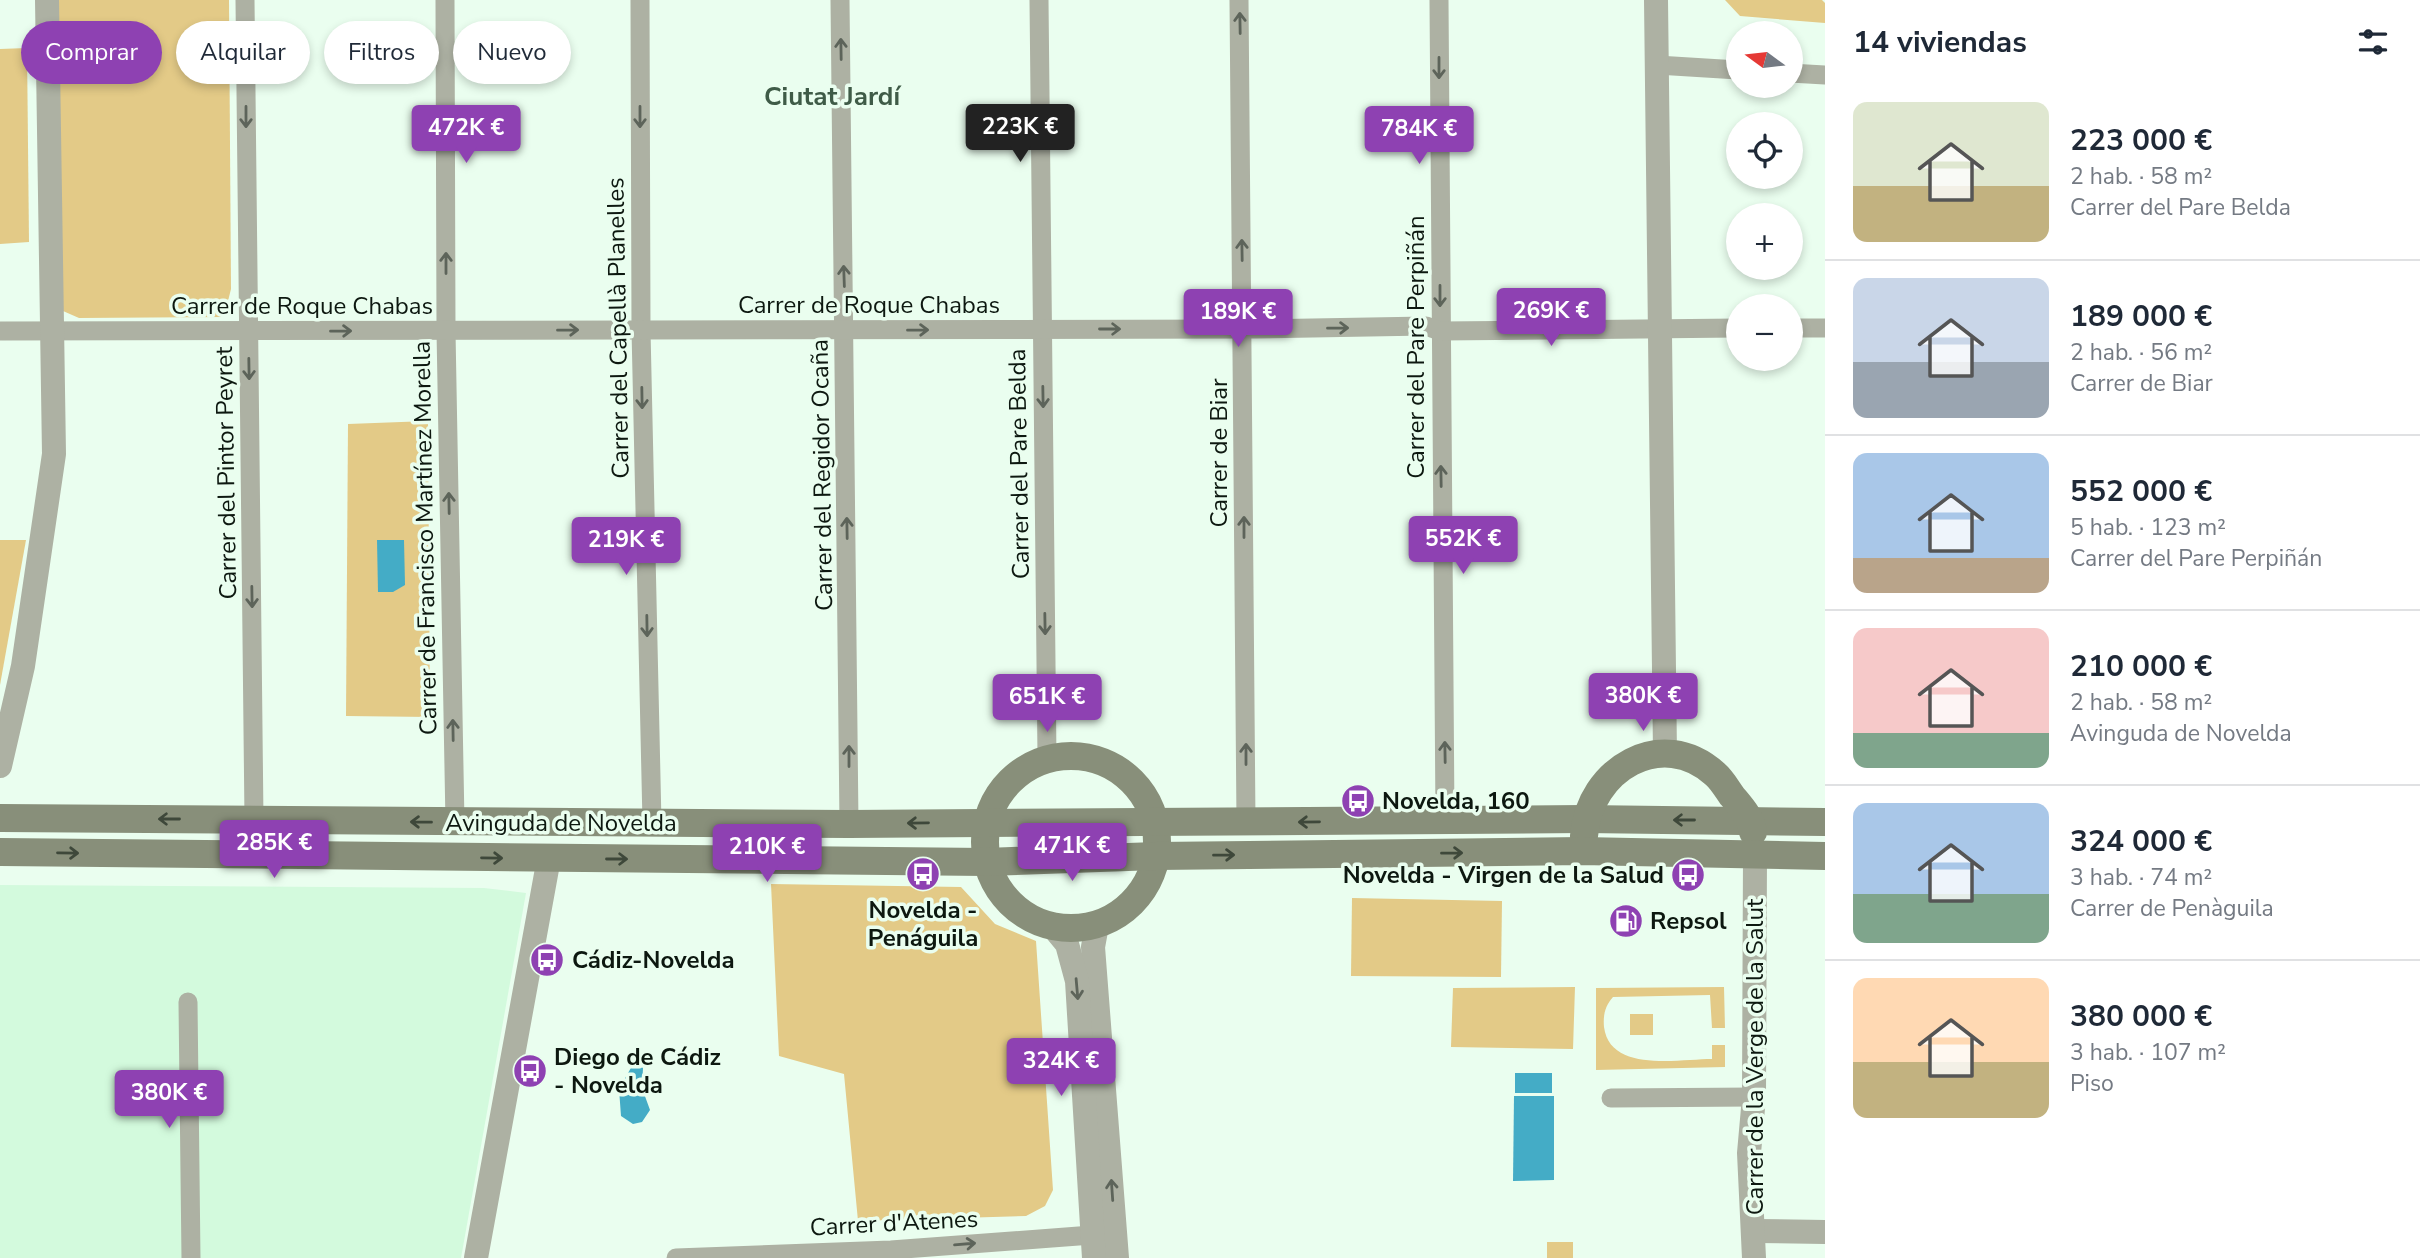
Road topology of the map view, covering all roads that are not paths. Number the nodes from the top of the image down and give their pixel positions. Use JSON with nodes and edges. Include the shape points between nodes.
{"nodes":[{"id":1,"x":47,"y":0,"type":"edge"},
{"id":2,"x":245,"y":0,"type":"edge"},
{"id":3,"x":445,"y":0,"type":"edge"},
{"id":4,"x":640,"y":0,"type":"edge"},
{"id":5,"x":840,"y":0,"type":"edge"},
{"id":6,"x":1039,"y":0,"type":"edge"},
{"id":7,"x":1239,"y":0,"type":"edge"},
{"id":8,"x":1439,"y":0,"type":"edge"},
{"id":9,"x":1656,"y":0,"type":"edge"},
{"id":10,"x":1657,"y":65,"type":"junction"},
{"id":11,"x":1726,"y":69,"type":"edge"},
{"id":12,"x":1803,"y":74,"type":"edge"},
{"id":13,"x":1825,"y":75,"type":"edge"},
{"id":14,"x":1661,"y":327,"type":"junction"},
{"id":15,"x":1726,"y":328,"type":"edge"},
{"id":16,"x":1803,"y":328,"type":"edge"},
{"id":17,"x":1825,"y":328,"type":"edge"},
{"id":18,"x":1042,"y":329,"type":"junction"},
{"id":19,"x":1243,"y":329,"type":"junction"},
{"id":20,"x":50,"y":330,"type":"junction"},
{"id":21,"x":641,"y":330,"type":"junction"},
{"id":22,"x":845,"y":330,"type":"junction"},
{"id":23,"x":0,"y":331,"type":"edge"},
{"id":24,"x":446,"y":331,"type":"junction"},
{"id":25,"x":1440,"y":331,"type":"junction"},
{"id":26,"x":248,"y":332,"type":"junction"},
{"id":27,"x":1665,"y":754,"type":"junction"},
{"id":28,"x":1047,"y":758,"type":"junction"},
{"id":29,"x":0,"y":766,"type":"edge"},
{"id":30,"x":0,"y":818,"type":"edge"},
{"id":31,"x":1585,"y":819,"type":"junction"},
{"id":32,"x":254,"y":820,"type":"junction"},
{"id":33,"x":1445,"y":820,"type":"junction"},
{"id":34,"x":1752,"y":821,"type":"junction"},
{"id":35,"x":986,"y":822,"type":"junction"},
{"id":36,"x":1825,"y":822,"type":"edge"},
{"id":37,"x":455,"y":823,"type":"junction"},
{"id":38,"x":652,"y":823,"type":"junction"},
{"id":39,"x":1155,"y":823,"type":"junction"},
{"id":40,"x":1246,"y":823,"type":"junction"},
{"id":41,"x":849,"y":824,"type":"junction"},
{"id":42,"x":1582,"y":851,"type":"junction"},
{"id":43,"x":0,"y":852,"type":"edge"},
{"id":44,"x":1755,"y":855,"type":"junction"},
{"id":45,"x":1156,"y":856,"type":"junction"},
{"id":46,"x":1825,"y":856,"type":"edge"},
{"id":47,"x":549,"y":858,"type":"junction"},
{"id":48,"x":986,"y":862,"type":"junction"},
{"id":49,"x":1097,"y":925,"type":"junction"},
{"id":50,"x":1053,"y":927,"type":"junction"},
{"id":51,"x":188,"y":1002,"type":"dead end"},
{"id":52,"x":1754,"y":1097,"type":"junction"},
{"id":53,"x":1611,"y":1098,"type":"dead end"},
{"id":54,"x":1755,"y":1231,"type":"junction"},
{"id":55,"x":1825,"y":1231,"type":"edge"},
{"id":56,"x":1101,"y":1242,"type":"edge"},
{"id":57,"x":892,"y":1254,"type":"edge"},
{"id":58,"x":191,"y":1258,"type":"edge"},
{"id":59,"x":476,"y":1258,"type":"edge"},
{"id":60,"x":676,"y":1258,"type":"edge"},
{"id":61,"x":1117,"y":1258,"type":"edge"},
{"id":62,"x":1754,"y":1258,"type":"edge"}],
"edges":[{"from":1,"to":20,"type":"street"},
{"from":2,"to":26,"type":"street","name":"Carrer del Pintor Peyret","one_way":true},
{"from":24,"to":3,"type":"street","name":"Carrer de Francisco Martínez Morella","one_way":true},
{"from":4,"to":21,"type":"street","name":"Carrer del Capellà Planelles","one_way":true},
{"from":22,"to":5,"type":"street","name":"Carrer del Regidor Ocaña","one_way":true},
{"from":6,"to":18,"type":"street","name":"Carrer del Pare Belda"},
{"from":19,"to":7,"type":"street","name":"Carrer de Biar","one_way":true},
{"from":8,"to":25,"type":"street","name":"Carrer del Pare Perpiñán","one_way":true},
{"from":9,"to":10,"type":"street"},
{"from":10,"to":11,"type":"street"},
{"from":10,"to":14,"type":"street"},
{"from":12,"to":13,"type":"street"},
{"from":14,"to":15,"type":"street","name":"Carrer de Roque Chabas"},
{"from":14,"to":25,"type":"street","name":"Carrer de Roque Chabas"},
{"from":14,"to":27,"type":"street"},
{"from":16,"to":17,"type":"street"},
{"from":18,"to":19,"type":"street","name":"Carrer de Roque Chabas","one_way":true},
{"from":22,"to":18,"type":"street","name":"Carrer de Roque Chabas","one_way":true},
{"from":18,"to":28,"type":"street","name":"Carrer del Pare Belda","one_way":true},
{"from":19,"to":25,"type":"street","name":"Carrer de Roque Chabas","one_way":true,"via":[[1426,326]]},
{"from":40,"to":19,"type":"street","name":"Carrer de Biar","one_way":true},
{"from":20,"to":23,"type":"street","name":"Carrer de Roque Chabas"},
{"from":20,"to":26,"type":"street","name":"Carrer de Roque Chabas"},
{"from":20,"to":29,"type":"street","via":[[54,454],[23,666]]},
{"from":21,"to":22,"type":"street","name":"Carrer de Roque Chabas"},
{"from":24,"to":21,"type":"street","name":"Carrer de Roque Chabas","one_way":true},
{"from":21,"to":38,"type":"street","name":"Carrer del Capellà Planelles","one_way":true},
{"from":41,"to":22,"type":"street","name":"Carrer del Regidor Ocaña","one_way":true},
{"from":26,"to":24,"type":"street","name":"Carrer de Roque Chabas","one_way":true},
{"from":37,"to":24,"type":"street","name":"Carrer de Francisco Martínez Morella","one_way":true},
{"from":33,"to":25,"type":"street","name":"Carrer del Pare Perpiñán","one_way":true},
{"from":26,"to":32,"type":"street","name":"Carrer del Pintor Peyret","one_way":true},
{"from":27,"to":31,"type":"main road","via":[[1636,760],[1615,771],[1591,799]]},
{"from":27,"to":34,"type":"main road","via":[[1694,761],[1716,774]]},
{"from":28,"to":35,"type":"main road","via":[[1006,784]]},
{"from":28,"to":39,"type":"main road","via":[[1084,756],[1116,768],[1141,791]]},
{"from":32,"to":30,"type":"main road","name":"Avinguda de Novelda","one_way":true},
{"from":31,"to":33,"type":"main road","name":"Avinguda de Novelda"},
{"from":34,"to":31,"type":"main road","name":"Avinguda de Novelda","one_way":true},
{"from":31,"to":42,"type":"main road"},
{"from":37,"to":32,"type":"main road","name":"Avinguda de Novelda","one_way":true},
{"from":33,"to":40,"type":"main road","name":"Avinguda de Novelda","one_way":true},
{"from":34,"to":36,"type":"main road","name":"Avinguda de Novelda"},
{"from":34,"to":44,"type":"main road"},
{"from":35,"to":39,"type":"main road","name":"Avinguda de Novelda"},
{"from":35,"to":41,"type":"main road","name":"Avinguda de Novelda","one_way":true},
{"from":35,"to":48,"type":"main road"},
{"from":37,"to":38,"type":"main road","name":"Avinguda de Novelda"},
{"from":38,"to":41,"type":"main road","name":"Avinguda de Novelda"},
{"from":39,"to":40,"type":"main road","name":"Avinguda de Novelda"},
{"from":39,"to":45,"type":"main road"},
{"from":42,"to":44,"type":"main road","name":"Avinguda de Novelda"},
{"from":45,"to":42,"type":"main road","name":"Avinguda de Novelda","one_way":true},
{"from":43,"to":47,"type":"main road","name":"Avinguda de Novelda","one_way":true},
{"from":44,"to":46,"type":"main road","name":"Avinguda de Novelda"},
{"from":44,"to":52,"type":"street","name":"Carrer de la Verge de la Salut"},
{"from":45,"to":48,"type":"main road","name":"Avinguda de Novelda"},
{"from":45,"to":49,"type":"main road","via":[[1145,885],[1126,909]]},
{"from":47,"to":48,"type":"main road","name":"Avinguda de Novelda","one_way":true},
{"from":47,"to":59,"type":"street"},
{"from":48,"to":50,"type":"main road","via":[[995,884],[1024,915]]},
{"from":49,"to":50,"type":"main road"},
{"from":56,"to":49,"type":"street","one_way":true,"via":[[1093,947]]},
{"from":50,"to":56,"type":"street","one_way":true,"via":[[1067,944],[1077,981]]},
{"from":51,"to":58,"type":"street"},
{"from":52,"to":53,"type":"street"},
{"from":52,"to":54,"type":"street","name":"Carrer de la Verge de la Salut","via":[[1749,1153]]},
{"from":54,"to":55,"type":"street"},
{"from":54,"to":62,"type":"street","name":"Carrer de la Verge de la Salut"},
{"from":57,"to":56,"type":"street","name":"Carrer d'Atenes","one_way":true},
{"from":56,"to":61,"type":"street"},
{"from":57,"to":60,"type":"street","name":"Carrer d'Atenes"}]}
